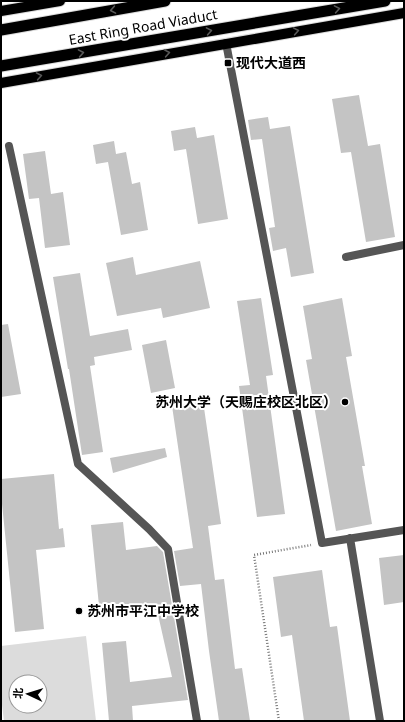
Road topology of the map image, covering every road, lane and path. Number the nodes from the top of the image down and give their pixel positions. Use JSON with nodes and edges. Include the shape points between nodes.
{"nodes":[{"id":1,"x":60,"y":1,"type":"edge"},
{"id":2,"x":165,"y":1,"type":"edge"},
{"id":3,"x":385,"y":1,"type":"edge"},
{"id":4,"x":1,"y":12,"type":"edge"},
{"id":5,"x":404,"y":12,"type":"edge"},
{"id":6,"x":1,"y":30,"type":"edge"},
{"id":7,"x":226,"y":43,"type":"junction"},
{"id":8,"x":1,"y":66,"type":"edge"},
{"id":9,"x":1,"y":83,"type":"edge"},
{"id":10,"x":9,"y":146,"type":"dead end"},
{"id":11,"x":404,"y":244,"type":"edge"},
{"id":12,"x":346,"y":257,"type":"dead end"},
{"id":13,"x":404,"y":530,"type":"edge"},
{"id":14,"x":350,"y":538,"type":"junction"},
{"id":15,"x":322,"y":543,"type":"junction"},
{"id":16,"x":197,"y":721,"type":"edge"},
{"id":17,"x":279,"y":721,"type":"edge"},
{"id":18,"x":380,"y":721,"type":"edge"}],
"edges":[{"from":1,"to":4,"type":"main road"},
{"from":2,"to":6,"type":"highway","name":"East Ring Road Viaduct","one_way":true},
{"from":8,"to":3,"type":"highway","name":"East Ring Road Viaduct","one_way":true},
{"from":7,"to":5,"type":"main road","one_way":true},
{"from":9,"to":7,"type":"main road","one_way":true},
{"from":7,"to":15,"type":"lane"},
{"from":10,"to":16,"type":"lane","via":[[78,464],[168,549]]},
{"from":11,"to":12,"type":"lane"},
{"from":13,"to":14,"type":"lane"},
{"from":14,"to":15,"type":"lane"},
{"from":14,"to":18,"type":"lane"},
{"from":15,"to":17,"type":"path","via":[[254,555]]}]}
